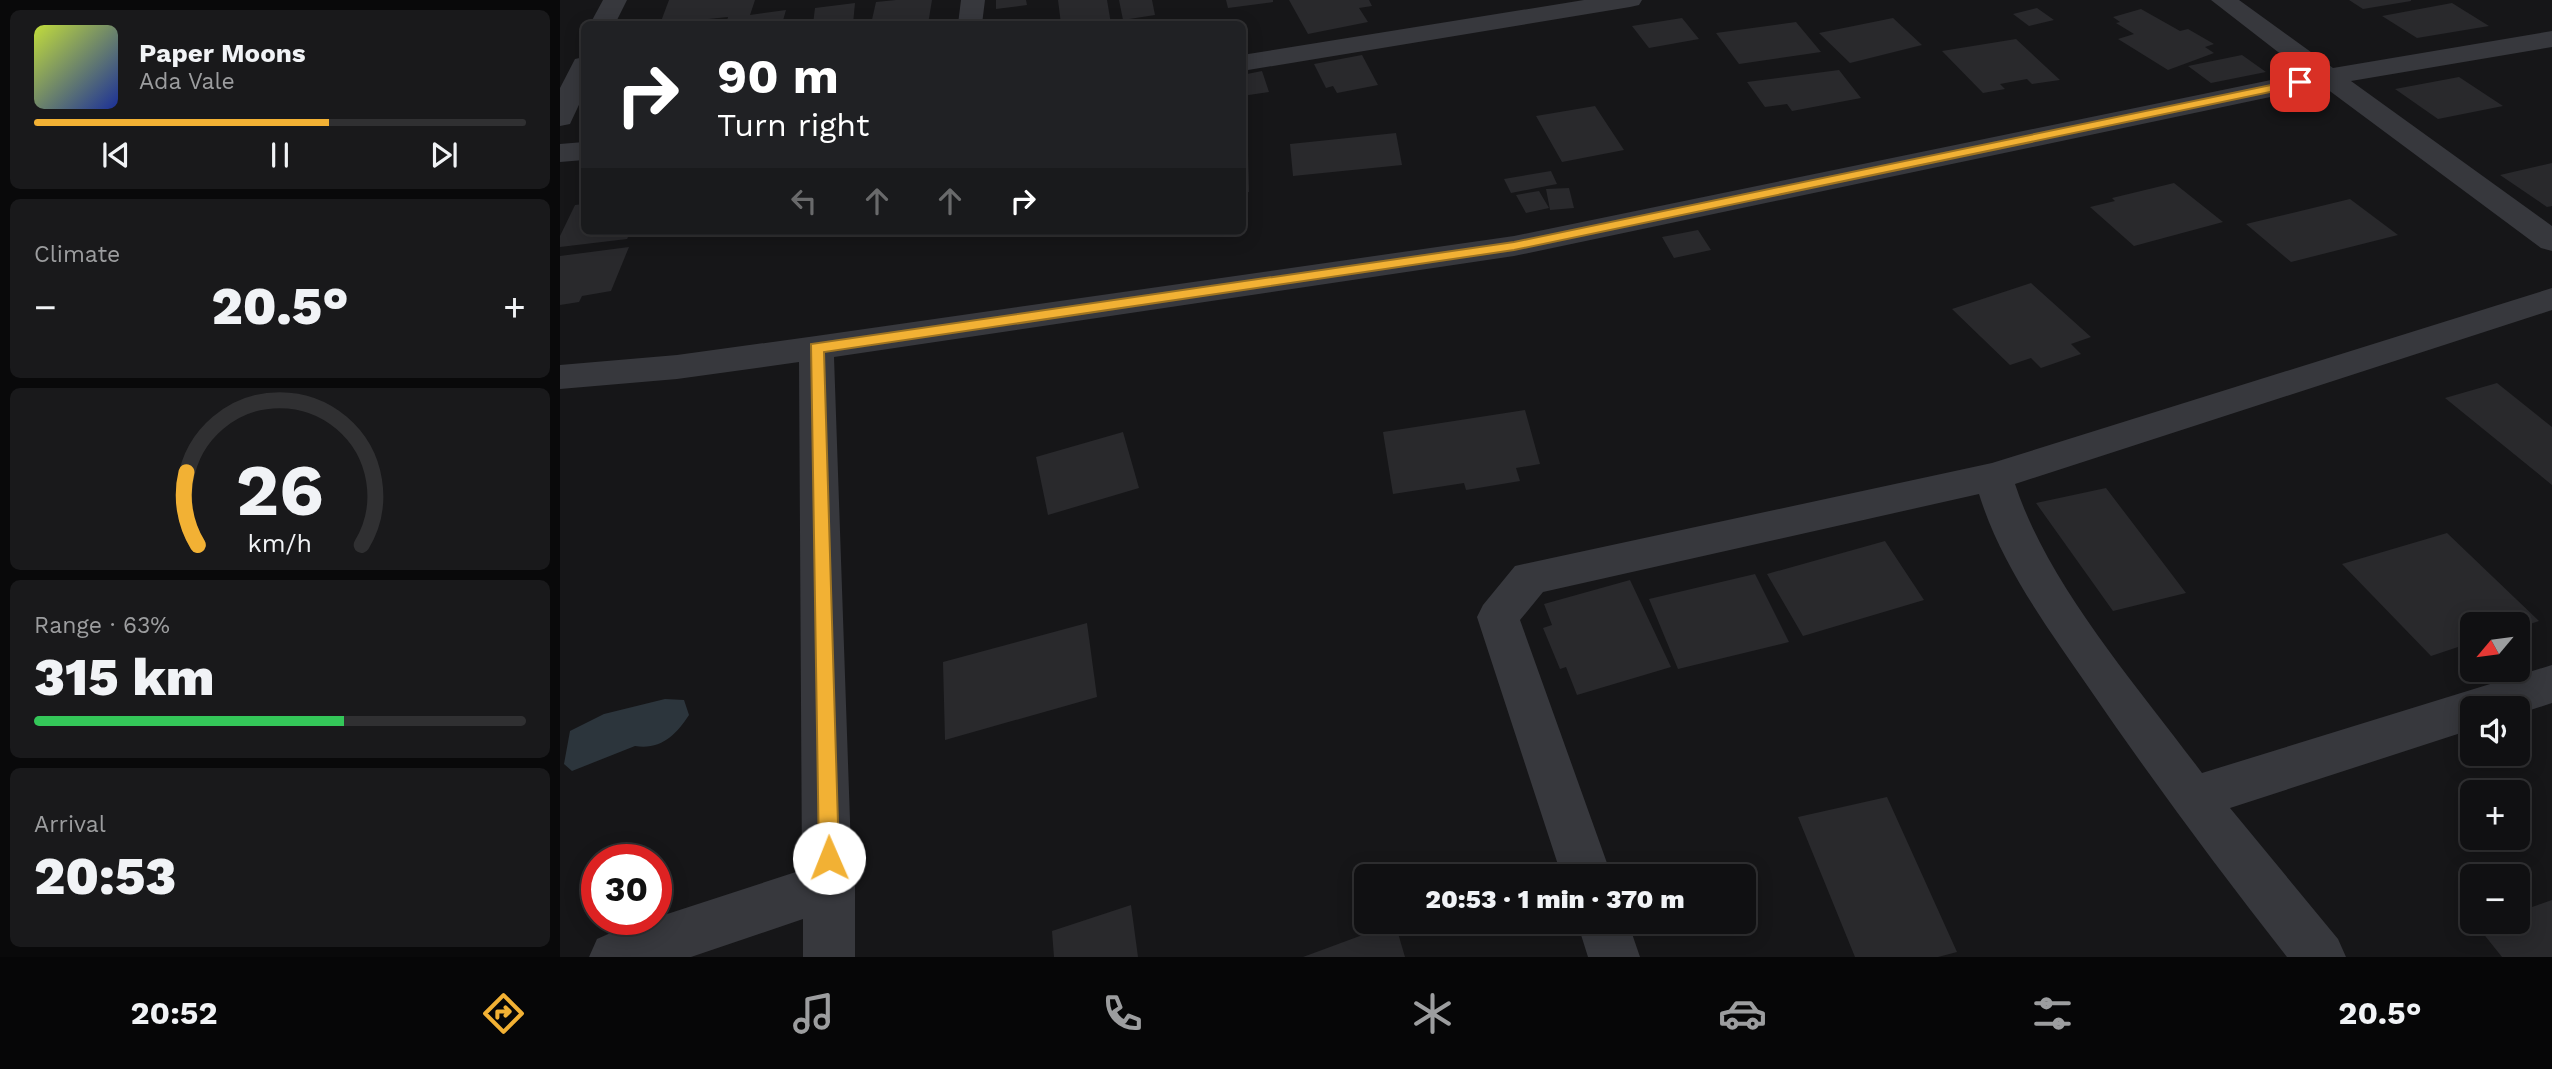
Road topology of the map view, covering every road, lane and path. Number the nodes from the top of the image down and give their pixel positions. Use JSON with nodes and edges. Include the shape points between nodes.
{"nodes":[{"id":1,"x":615,"y":0,"type":"edge"},
{"id":2,"x":973,"y":0,"type":"edge"},
{"id":3,"x":1630,"y":0,"type":"edge"},
{"id":4,"x":2223,"y":0,"type":"edge"},
{"id":5,"x":604,"y":21,"type":"edge"},
{"id":6,"x":970,"y":21,"type":"edge"},
{"id":7,"x":2552,"y":39,"type":"edge"},
{"id":8,"x":1246,"y":62,"type":"edge"},
{"id":9,"x":581,"y":72,"type":"edge"},
{"id":10,"x":2326,"y":77,"type":"junction"},
{"id":11,"x":560,"y":118,"type":"edge"},
{"id":12,"x":581,"y":150,"type":"edge"},
{"id":13,"x":560,"y":153,"type":"edge"},
{"id":14,"x":2552,"y":240,"type":"edge"},
{"id":15,"x":2552,"y":299,"type":"edge"},
{"id":16,"x":816,"y":348,"type":"junction"},
{"id":17,"x":560,"y":377,"type":"edge"},
{"id":18,"x":1993,"y":477,"type":"junction"},
{"id":19,"x":2552,"y":684,"type":"edge"},
{"id":20,"x":2514,"y":696,"type":"edge"},
{"id":21,"x":2460,"y":713,"type":"edge"},
{"id":22,"x":2192,"y":798,"type":"junction"},
{"id":23,"x":1583,"y":864,"type":"edge"},
{"id":24,"x":830,"y":885,"type":"junction"},
{"id":25,"x":1606,"y":934,"type":"edge"},
{"id":26,"x":615,"y":957,"type":"edge"},
{"id":27,"x":830,"y":957,"type":"edge"},
{"id":28,"x":1614,"y":957,"type":"edge"},
{"id":29,"x":2320,"y":957,"type":"edge"}],
"edges":[{"from":1,"to":5,"type":"street"},
{"from":2,"to":6,"type":"street"},
{"from":3,"to":8,"type":"street"},
{"from":4,"to":10,"type":"street"},
{"from":7,"to":10,"type":"street"},
{"from":9,"to":11,"type":"street"},
{"from":10,"to":14,"type":"street"},
{"from":10,"to":16,"type":"street","via":[[1514,246]]},
{"from":12,"to":13,"type":"street"},
{"from":15,"to":18,"type":"street"},
{"from":16,"to":17,"type":"street"},
{"from":16,"to":24,"type":"street"},
{"from":18,"to":22,"type":"street","via":[[2009,527],[2052,601]]},
{"from":18,"to":23,"type":"street","via":[[1530,578],[1498,617]]},
{"from":19,"to":20,"type":"street"},
{"from":21,"to":22,"type":"street"},
{"from":22,"to":29,"type":"street"},
{"from":24,"to":26,"type":"street"},
{"from":24,"to":27,"type":"street"},
{"from":25,"to":28,"type":"street"}]}
